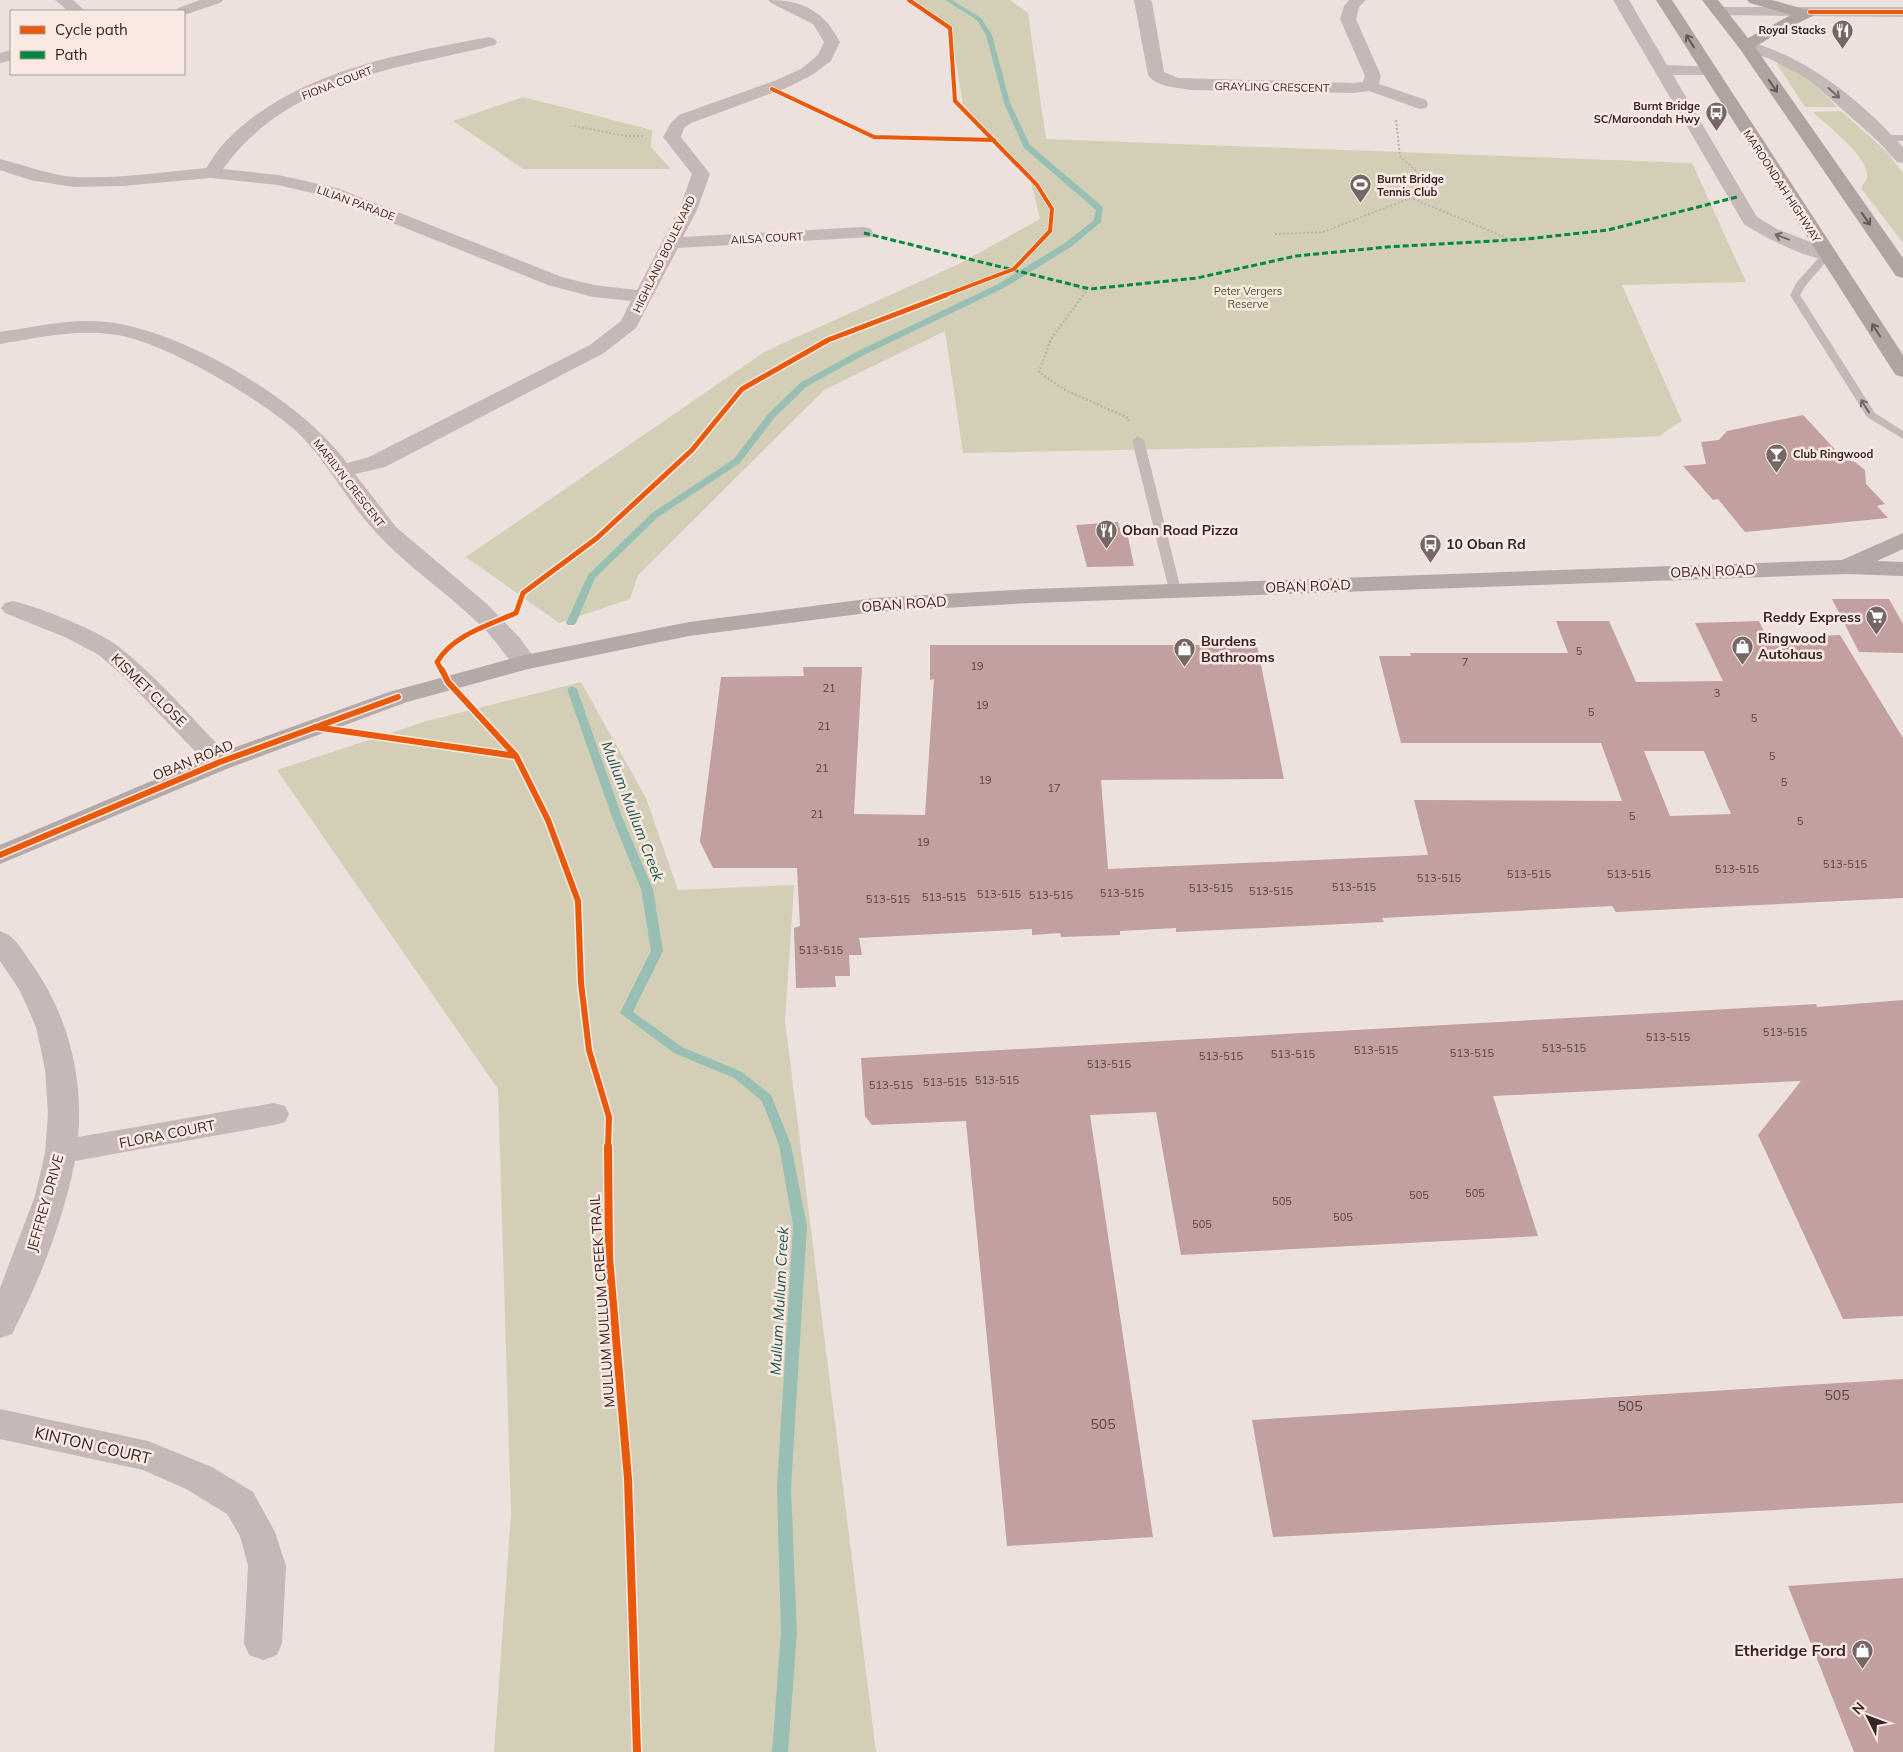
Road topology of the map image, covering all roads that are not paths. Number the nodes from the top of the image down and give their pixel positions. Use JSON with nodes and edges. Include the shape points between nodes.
{"nodes":[{"id":1,"x":63,"y":0,"type":"edge"},
{"id":2,"x":216,"y":0,"type":"edge"},
{"id":3,"x":776,"y":0,"type":"edge"},
{"id":4,"x":1142,"y":0,"type":"edge"},
{"id":5,"x":1358,"y":0,"type":"edge"},
{"id":6,"x":1621,"y":0,"type":"edge"},
{"id":7,"x":1755,"y":0,"type":"edge"},
{"id":8,"x":1668,"y":6,"type":"edge"},
{"id":9,"x":1705,"y":9,"type":"edge"},
{"id":10,"x":76,"y":10,"type":"edge"},
{"id":11,"x":185,"y":10,"type":"edge"},
{"id":12,"x":1804,"y":12,"type":"junction"},
{"id":13,"x":1903,"y":12,"type":"edge"},
{"id":14,"x":490,"y":42,"type":"dead end"},
{"id":15,"x":1746,"y":46,"type":"junction"},
{"id":16,"x":1663,"y":70,"type":"junction"},
{"id":17,"x":1708,"y":70,"type":"junction"},
{"id":18,"x":1370,"y":86,"type":"junction"},
{"id":19,"x":1420,"y":104,"type":"dead end"},
{"id":20,"x":1884,"y":138,"type":"junction"},
{"id":21,"x":1903,"y":138,"type":"edge"},
{"id":22,"x":1903,"y":158,"type":"edge"},
{"id":23,"x":0,"y":164,"type":"edge"},
{"id":24,"x":211,"y":173,"type":"junction"},
{"id":25,"x":864,"y":233,"type":"dead end"},
{"id":26,"x":671,"y":244,"type":"junction"},
{"id":27,"x":1827,"y":255,"type":"junction"},
{"id":28,"x":1903,"y":272,"type":"edge"},
{"id":29,"x":643,"y":296,"type":"junction"},
{"id":30,"x":0,"y":338,"type":"edge"},
{"id":31,"x":1903,"y":371,"type":"edge"},
{"id":32,"x":1903,"y":436,"type":"edge"},
{"id":33,"x":1138,"y":440,"type":"road end"},
{"id":34,"x":342,"y":471,"type":"junction"},
{"id":35,"x":1903,"y":540,"type":"edge"},
{"id":36,"x":1903,"y":558,"type":"edge"},
{"id":37,"x":1847,"y":567,"type":"junction"},
{"id":38,"x":1903,"y":569,"type":"edge"},
{"id":39,"x":1175,"y":590,"type":"junction"},
{"id":40,"x":13,"y":608,"type":"dead end"},
{"id":41,"x":525,"y":662,"type":"junction"},
{"id":42,"x":220,"y":762,"type":"junction"},
{"id":43,"x":0,"y":855,"type":"edge"},
{"id":44,"x":0,"y":941,"type":"edge"},
{"id":45,"x":274,"y":1114,"type":"dead end"},
{"id":46,"x":61,"y":1152,"type":"junction"},
{"id":47,"x":0,"y":1324,"type":"edge"},
{"id":48,"x":0,"y":1424,"type":"edge"},
{"id":49,"x":264,"y":1643,"type":"dead end"}],
"edges":[{"from":1,"to":10,"type":"street"},
{"from":2,"to":11,"type":"street"},
{"from":3,"to":26,"type":"street","name":"HIGHLAND BOULEVARD","via":[[825,26],[831,36],[826,58],[793,81],[696,114],[678,124],[672,137],[701,174]]},
{"from":4,"to":18,"type":"street","name":"GRAYLING CRESCENT","via":[[1156,75],[1168,87]]},
{"from":5,"to":18,"type":"street","via":[[1352,6],[1348,19],[1372,76]]},
{"from":6,"to":16,"type":"street"},
{"from":7,"to":12,"type":"highway"},
{"from":8,"to":9,"type":"highway"},
{"from":17,"to":8,"type":"highway","name":"MAROONDAH HIGHWAY","one_way":true},
{"from":9,"to":12,"type":"street"},
{"from":9,"to":15,"type":"highway"},
{"from":12,"to":13,"type":"street"},
{"from":12,"to":15,"type":"highway"},
{"from":14,"to":24,"type":"street","name":"FIONA COURT","via":[[396,62],[306,93],[241,135],[220,156]]},
{"from":15,"to":20,"type":"street","one_way":true,"via":[[1774,55],[1814,76]]},
{"from":15,"to":28,"type":"highway","one_way":true},
{"from":16,"to":17,"type":"street"},
{"from":27,"to":16,"type":"street","one_way":true,"via":[[1770,233],[1750,220]]},
{"from":17,"to":27,"type":"highway","name":"MAROONDAH HIGHWAY"},
{"from":18,"to":19,"type":"street","name":"GRAYLING CRESCENT"},
{"from":20,"to":21,"type":"lane"},
{"from":20,"to":22,"type":"street"},
{"from":23,"to":24,"type":"street","name":"LILIAN PARADE","via":[[30,175],[74,182]]},
{"from":24,"to":29,"type":"street","name":"LILIAN PARADE","via":[[278,180],[331,192],[555,281],[593,291]]},
{"from":25,"to":26,"type":"street","name":"AILSA COURT"},
{"from":26,"to":29,"type":"street","name":"HIGHLAND BOULEVARD"},
{"from":31,"to":27,"type":"highway","name":"MAROONDAH HIGHWAY","one_way":true},
{"from":32,"to":27,"type":"lane","one_way":true,"via":[[1871,415],[1795,296]]},
{"from":29,"to":34,"type":"street","name":"HIGHLAND BOULEVARD","via":[[629,324],[597,349],[378,462]]},
{"from":30,"to":34,"type":"street","name":"MARILYN CRESCENT","via":[[86,326],[132,331],[162,342],[254,390],[296,419]]},
{"from":33,"to":39,"type":"lane"},
{"from":34,"to":41,"type":"street","name":"MARILYN CRESCENT","via":[[386,530],[493,624]]},
{"from":35,"to":37,"type":"main road"},
{"from":36,"to":37,"type":"main road","name":"OBAN ROAD"},
{"from":37,"to":38,"type":"main road","name":"OBAN ROAD"},
{"from":37,"to":39,"type":"main road","name":"OBAN ROAD"},
{"from":39,"to":41,"type":"main road","name":"OBAN ROAD","via":[[875,605],[689,629]]},
{"from":40,"to":42,"type":"street","name":"KISMET CLOSE","via":[[108,650]]},
{"from":41,"to":42,"type":"main road","name":"OBAN ROAD","via":[[398,698]]},
{"from":42,"to":43,"type":"main road","name":"OBAN ROAD"},
{"from":44,"to":46,"type":"street","name":"JEFFREY DRIVE","via":[[36,991],[55,1044],[63,1094]]},
{"from":45,"to":46,"type":"street","name":"FLORA COURT"},
{"from":46,"to":47,"type":"street","name":"JEFFREY DRIVE","via":[[42,1224]]},
{"from":48,"to":49,"type":"street","name":"KINTON COURT","via":[[148,1456],[199,1478],[240,1503],[257,1532],[267,1566]]}]}
